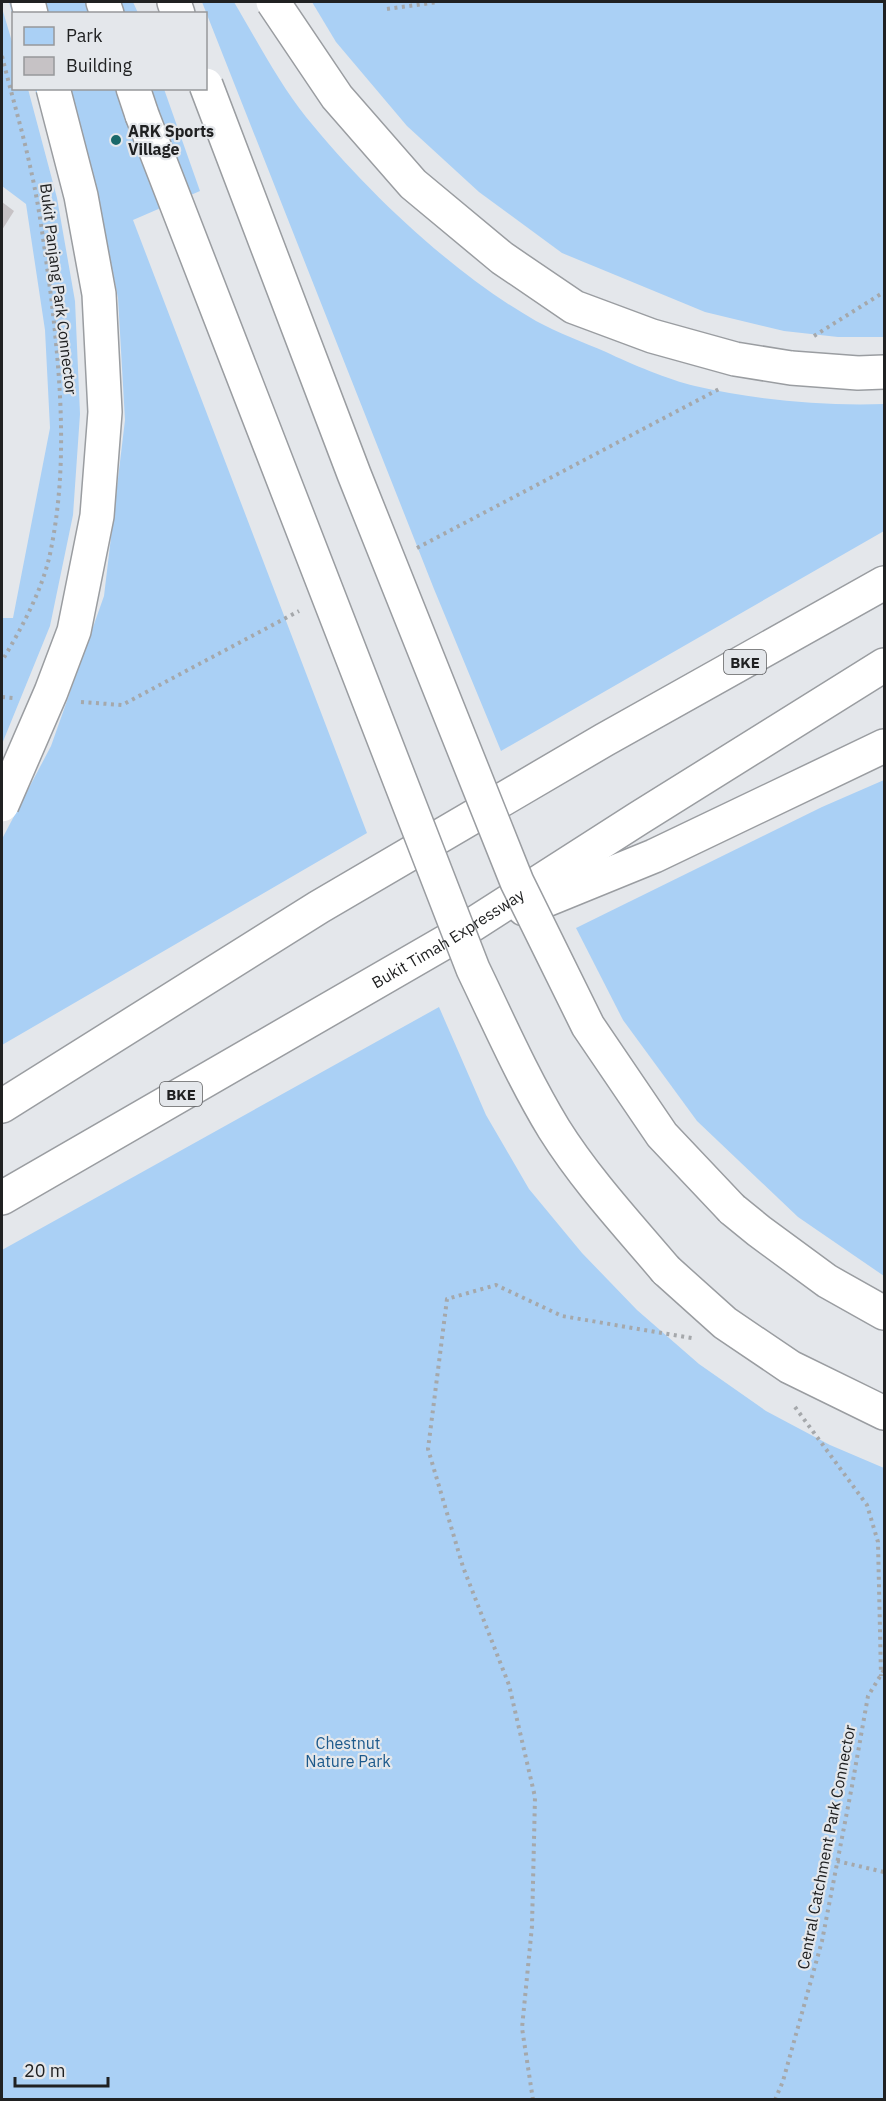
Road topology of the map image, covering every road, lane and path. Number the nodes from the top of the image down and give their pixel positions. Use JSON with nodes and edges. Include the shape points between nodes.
{"nodes":[{"id":1,"x":273,"y":2,"type":"edge"},
{"id":2,"x":438,"y":2,"type":"edge"},
{"id":3,"x":387,"y":9,"type":"dead end"},
{"id":4,"x":2,"y":56,"type":"edge"},
{"id":5,"x":207,"y":88,"type":"edge"},
{"id":6,"x":54,"y":90,"type":"edge"},
{"id":7,"x":134,"y":90,"type":"edge"},
{"id":8,"x":885,"y":292,"type":"edge"},
{"id":9,"x":811,"y":338,"type":"dead end"},
{"id":10,"x":885,"y":372,"type":"edge"},
{"id":11,"x":730,"y":383,"type":"dead end"},
{"id":12,"x":415,"y":549,"type":"dead end"},
{"id":13,"x":885,"y":583,"type":"edge"},
{"id":14,"x":300,"y":610,"type":"dead end"},
{"id":15,"x":2,"y":661,"type":"edge"},
{"id":16,"x":885,"y":665,"type":"edge"},
{"id":17,"x":2,"y":698,"type":"edge"},
{"id":18,"x":23,"y":699,"type":"dead end"},
{"id":19,"x":78,"y":702,"type":"dead end"},
{"id":20,"x":885,"y":746,"type":"edge"},
{"id":21,"x":2,"y":805,"type":"edge"},
{"id":22,"x":447,"y":941,"type":"junction"},
{"id":23,"x":2,"y":1107,"type":"edge"},
{"id":24,"x":2,"y":1198,"type":"edge"},
{"id":25,"x":885,"y":1313,"type":"edge"},
{"id":26,"x":701,"y":1340,"type":"dead end"},
{"id":27,"x":792,"y":1402,"type":"dead end"},
{"id":28,"x":885,"y":1413,"type":"edge"},
{"id":29,"x":885,"y":1670,"type":"edge"},
{"id":30,"x":881,"y":1676,"type":"junction"},
{"id":31,"x":837,"y":1862,"type":"junction"},
{"id":32,"x":885,"y":1872,"type":"edge"},
{"id":33,"x":533,"y":2100,"type":"edge"},
{"id":34,"x":775,"y":2100,"type":"edge"}],
"edges":[{"from":1,"to":10,"type":"highway","bridge":true,"via":[[337,97],[413,184],[502,258],[574,307],[652,336],[735,359],[791,368]]},
{"from":2,"to":3,"type":"path"},
{"from":4,"to":15,"type":"path","name":"Bukit Panjang Park Connector","via":[[30,166],[45,250],[62,420],[59,499],[50,556],[26,621]]},
{"from":5,"to":25,"type":"highway","bridge":true,"via":[[518,882],[588,1026],[662,1135],[732,1209],[827,1281]]},
{"from":6,"to":21,"type":"highway","bridge":true,"via":[[81,196],[99,294],[105,412],[98,516],[74,630]]},
{"from":7,"to":28,"type":"highway","bridge":true,"via":[[473,969],[554,1129],[595,1187],[666,1270],[725,1323],[790,1366]]},
{"from":8,"to":9,"type":"path"},
{"from":11,"to":12,"type":"path"},
{"from":13,"to":23,"type":"highway","number":"BKE","via":[[604,740],[319,907]]},
{"from":14,"to":19,"type":"path","via":[[122,705]]},
{"from":16,"to":22,"type":"highway","name":"Bukit Timah Expressway","number":"BKE"},
{"from":17,"to":18,"type":"path"},
{"from":20,"to":22,"type":"highway","via":[[654,856]]},
{"from":22,"to":24,"type":"highway","name":"Bukit Timah Expressway","number":"BKE"},
{"from":26,"to":33,"type":"path","via":[[562,1316],[496,1285],[447,1299],[428,1449],[463,1567],[509,1685],[535,1797],[532,1926],[522,2028]]},
{"from":27,"to":30,"type":"path","via":[[867,1505],[878,1542]]},
{"from":29,"to":30,"type":"path","name":"Central Catchment Park Connector"},
{"from":30,"to":31,"type":"path","name":"Central Catchment Park Connector","via":[[868,1696]]},
{"from":31,"to":32,"type":"path"},
{"from":31,"to":34,"type":"path","name":"Central Catchment Park Connector","via":[[822,1941]]}]}
